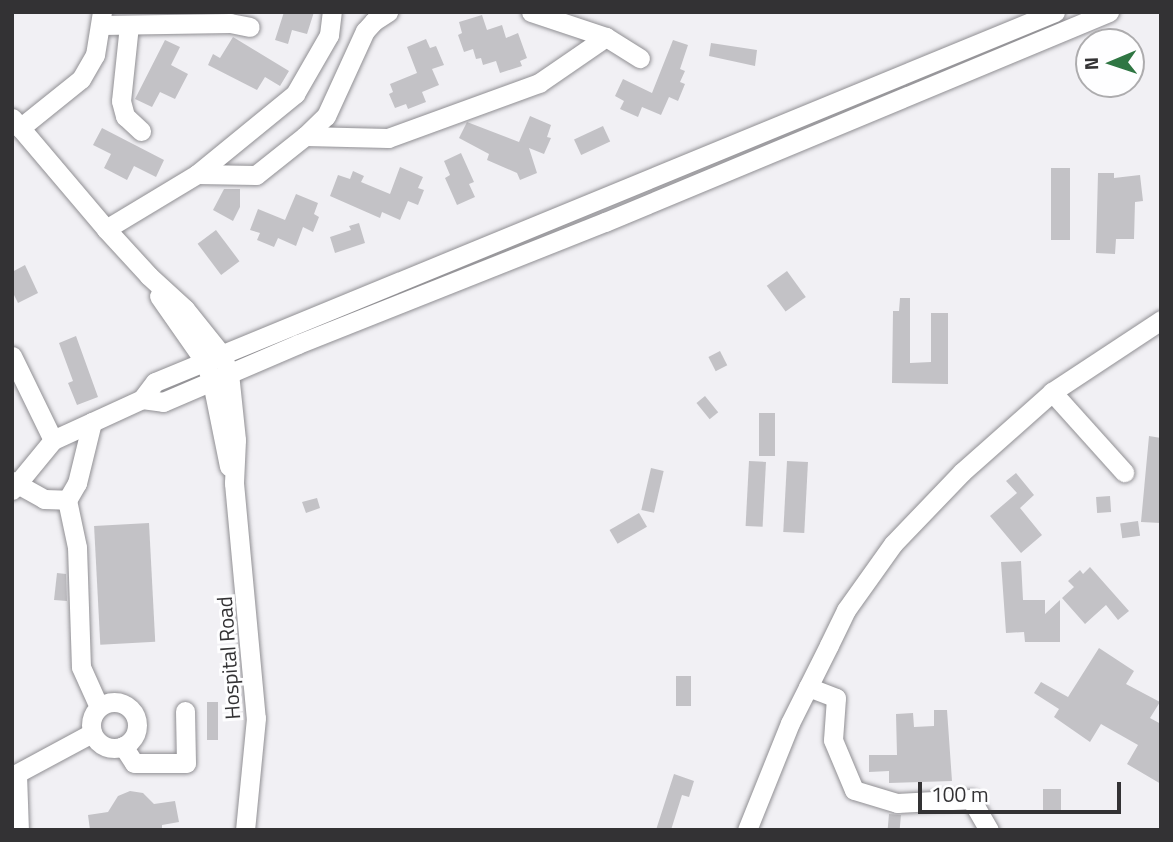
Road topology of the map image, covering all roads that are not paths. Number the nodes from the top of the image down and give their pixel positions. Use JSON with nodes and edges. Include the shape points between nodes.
{"nodes":[{"id":1,"x":332,"y":12,"type":"edge"},
{"id":2,"x":388,"y":12,"type":"edge"},
{"id":3,"x":531,"y":12,"type":"edge"},
{"id":4,"x":1055,"y":12,"type":"edge"},
{"id":5,"x":1109,"y":12,"type":"edge"},
{"id":6,"x":102,"y":18,"type":"edge"},
{"id":7,"x":236,"y":21,"type":"edge"},
{"id":8,"x":129,"y":25,"type":"junction"},
{"id":9,"x":606,"y":37,"type":"junction"},
{"id":10,"x":640,"y":58,"type":"dead end"},
{"id":11,"x":901,"y":77,"type":"junction"},
{"id":12,"x":909,"y":96,"type":"junction"},
{"id":13,"x":16,"y":123,"type":"edge"},
{"id":14,"x":141,"y":131,"type":"dead end"},
{"id":15,"x":304,"y":136,"type":"junction"},
{"id":16,"x":197,"y":174,"type":"junction"},
{"id":17,"x":597,"y":202,"type":"junction"},
{"id":18,"x":605,"y":222,"type":"junction"},
{"id":19,"x":106,"y":229,"type":"junction"},
{"id":20,"x":1161,"y":320,"type":"edge"},
{"id":21,"x":294,"y":335,"type":"junction"},
{"id":22,"x":12,"y":356,"type":"edge"},
{"id":23,"x":213,"y":358,"type":"junction"},
{"id":24,"x":220,"y":378,"type":"junction"},
{"id":25,"x":18,"y":383,"type":"edge"},
{"id":26,"x":1052,"y":392,"type":"junction"},
{"id":27,"x":142,"y":399,"type":"junction"},
{"id":28,"x":92,"y":422,"type":"junction"},
{"id":29,"x":53,"y":440,"type":"junction"},
{"id":30,"x":1124,"y":472,"type":"dead end"},
{"id":31,"x":14,"y":485,"type":"edge"},
{"id":32,"x":67,"y":500,"type":"junction"},
{"id":33,"x":808,"y":687,"type":"junction"},
{"id":34,"x":99,"y":707,"type":"junction"},
{"id":35,"x":185,"y":711,"type":"dead end"},
{"id":36,"x":92,"y":733,"type":"junction"},
{"id":37,"x":122,"y":746,"type":"junction"},
{"id":38,"x":15,"y":775,"type":"edge"},
{"id":39,"x":19,"y":830,"type":"edge"},
{"id":40,"x":245,"y":830,"type":"edge"},
{"id":41,"x":747,"y":830,"type":"edge"},
{"id":42,"x":989,"y":830,"type":"edge"}],
"edges":[{"from":1,"to":16,"type":"street","via":[[329,35],[295,94]]},
{"from":2,"to":15,"type":"street","via":[[365,31],[326,116]]},
{"from":3,"to":9,"type":"street"},
{"from":4,"to":11,"type":"street"},
{"from":5,"to":12,"type":"street"},
{"from":6,"to":8,"type":"street"},
{"from":6,"to":13,"type":"street","via":[[95,55],[81,79]]},
{"from":7,"to":8,"type":"street"},
{"from":8,"to":14,"type":"street","via":[[121,101],[125,116]]},
{"from":9,"to":10,"type":"street"},
{"from":9,"to":15,"type":"street","via":[[539,83],[388,138]]},
{"from":11,"to":12,"type":"street"},
{"from":11,"to":17,"type":"street"},
{"from":12,"to":18,"type":"street"},
{"from":13,"to":19,"type":"street"},
{"from":15,"to":16,"type":"street","via":[[256,175]]},
{"from":16,"to":19,"type":"street"},
{"from":17,"to":18,"type":"street"},
{"from":17,"to":21,"type":"street"},
{"from":18,"to":21,"type":"street"},
{"from":19,"to":23,"type":"street","name":"Hospital Road","via":[[185,309]]},
{"from":20,"to":26,"type":"street"},
{"from":21,"to":23,"type":"street"},
{"from":21,"to":24,"type":"street"},
{"from":22,"to":25,"type":"street"},
{"from":23,"to":24,"type":"street","name":"Hospital Road"},
{"from":23,"to":27,"type":"street","via":[[155,382]]},
{"from":24,"to":27,"type":"street","via":[[163,402]]},
{"from":24,"to":40,"type":"street","name":"Hospital Road","via":[[236,440],[234,483],[256,718]]},
{"from":25,"to":29,"type":"street"},
{"from":26,"to":30,"type":"street"},
{"from":26,"to":33,"type":"street","via":[[962,472],[893,544],[846,610]]},
{"from":27,"to":28,"type":"street"},
{"from":28,"to":29,"type":"street"},
{"from":28,"to":32,"type":"street"},
{"from":29,"to":31,"type":"street"},
{"from":31,"to":32,"type":"street","via":[[44,499]]},
{"from":32,"to":34,"type":"street","via":[[78,547],[81,667]]},
{"from":33,"to":41,"type":"street"},
{"from":33,"to":42,"type":"street","via":[[836,698],[833,740],[854,790],[897,803],[971,799]]},
{"from":34,"to":36,"type":"street","via":[[91,719]]},
{"from":34,"to":37,"type":"street","via":[[120,702],[136,716],[137,731]]},
{"from":35,"to":37,"type":"street","via":[[186,763],[134,763]]},
{"from":36,"to":37,"type":"street","via":[[108,747]]},
{"from":36,"to":38,"type":"street"},
{"from":38,"to":39,"type":"street"}]}
